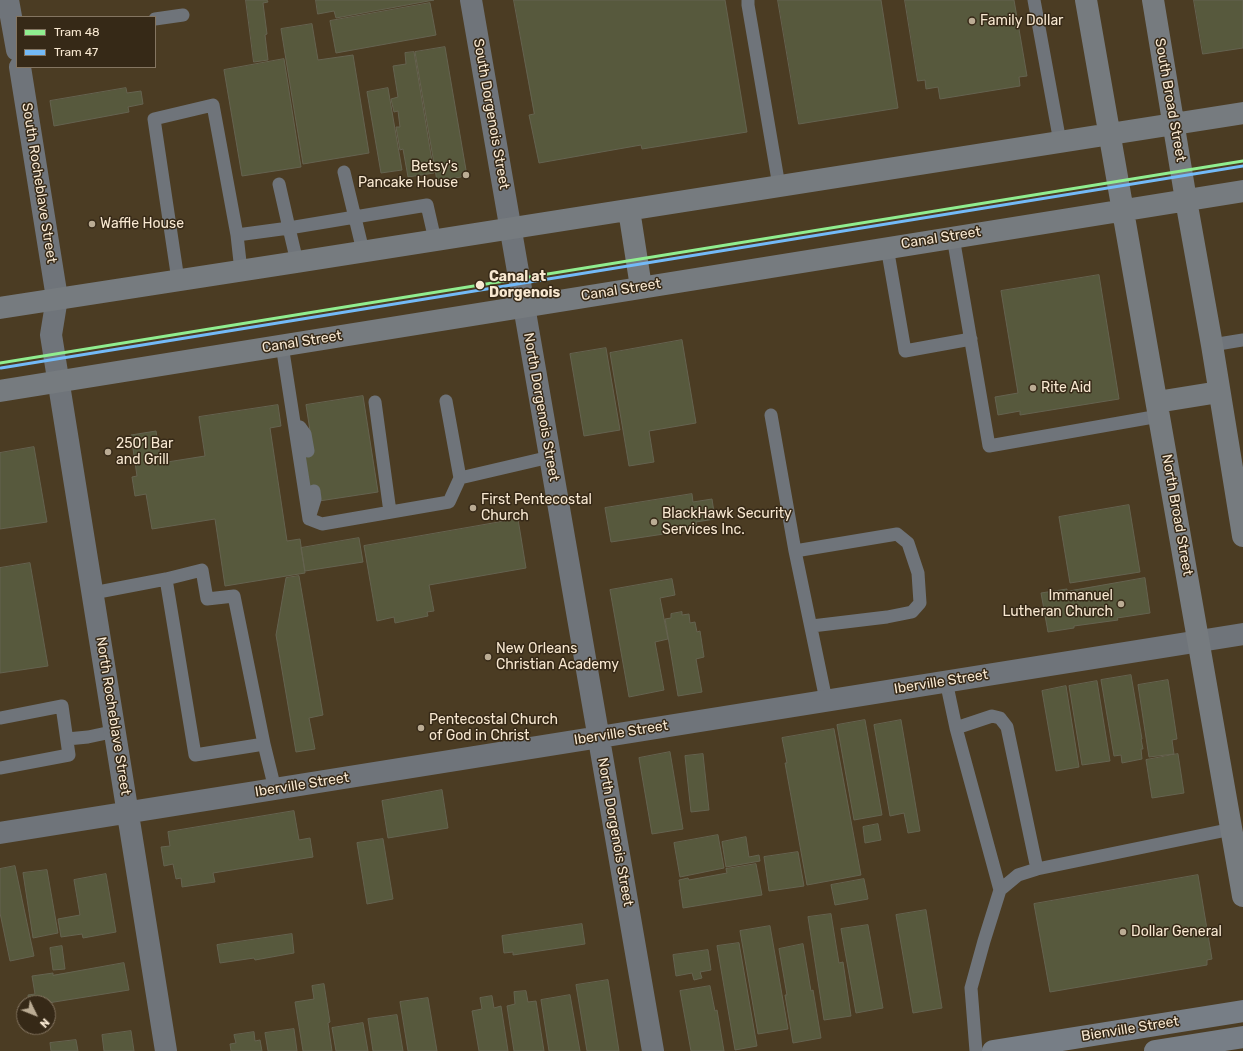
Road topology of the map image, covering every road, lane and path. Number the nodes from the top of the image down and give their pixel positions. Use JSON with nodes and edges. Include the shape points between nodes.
{"nodes":[{"id":1,"x":8,"y":0,"type":"edge"},
{"id":2,"x":471,"y":0,"type":"edge"},
{"id":3,"x":748,"y":0,"type":"edge"},
{"id":4,"x":1034,"y":0,"type":"edge"},
{"id":5,"x":1086,"y":0,"type":"edge"},
{"id":6,"x":1153,"y":0,"type":"edge"},
{"id":7,"x":183,"y":14,"type":"dead end"},
{"id":8,"x":156,"y":20,"type":"edge"},
{"id":9,"x":16,"y":42,"type":"edge"},
{"id":10,"x":20,"y":68,"type":"edge"},
{"id":11,"x":1243,"y":113,"type":"edge"},
{"id":12,"x":1173,"y":124,"type":"junction"},
{"id":13,"x":1110,"y":134,"type":"junction"},
{"id":14,"x":1060,"y":142,"type":"junction"},
{"id":15,"x":344,"y":172,"type":"dead end"},
{"id":16,"x":279,"y":184,"type":"dead end"},
{"id":17,"x":779,"y":186,"type":"junction"},
{"id":18,"x":1243,"y":190,"type":"edge"},
{"id":19,"x":1186,"y":200,"type":"junction"},
{"id":20,"x":1123,"y":209,"type":"junction"},
{"id":21,"x":629,"y":210,"type":"junction"},
{"id":22,"x":355,"y":218,"type":"junction"},
{"id":23,"x":289,"y":228,"type":"junction"},
{"id":24,"x":511,"y":228,"type":"junction"},
{"id":25,"x":237,"y":234,"type":"junction"},
{"id":26,"x":953,"y":237,"type":"junction"},
{"id":27,"x":435,"y":240,"type":"junction"},
{"id":28,"x":887,"y":247,"type":"junction"},
{"id":29,"x":363,"y":251,"type":"junction"},
{"id":30,"x":297,"y":262,"type":"junction"},
{"id":31,"x":241,"y":271,"type":"junction"},
{"id":32,"x":178,"y":280,"type":"junction"},
{"id":33,"x":641,"y":287,"type":"junction"},
{"id":34,"x":57,"y":298,"type":"junction"},
{"id":35,"x":524,"y":306,"type":"junction"},
{"id":36,"x":0,"y":308,"type":"edge"},
{"id":37,"x":971,"y":339,"type":"junction"},
{"id":38,"x":1243,"y":340,"type":"edge"},
{"id":39,"x":282,"y":345,"type":"junction"},
{"id":40,"x":1212,"y":345,"type":"junction"},
{"id":41,"x":58,"y":381,"type":"junction"},
{"id":42,"x":0,"y":391,"type":"edge"},
{"id":43,"x":1219,"y":392,"type":"junction"},
{"id":44,"x":446,"y":401,"type":"dead end"},
{"id":45,"x":375,"y":402,"type":"dead end"},
{"id":46,"x":1158,"y":409,"type":"junction"},
{"id":47,"x":771,"y":415,"type":"dead end"},
{"id":48,"x":293,"y":416,"type":"junction"},
{"id":49,"x":308,"y":451,"type":"dead end"},
{"id":50,"x":550,"y":457,"type":"junction"},
{"id":51,"x":460,"y":478,"type":"junction"},
{"id":52,"x":314,"y":491,"type":"dead end"},
{"id":53,"x":390,"y":512,"type":"junction"},
{"id":54,"x":309,"y":518,"type":"junction"},
{"id":55,"x":1243,"y":536,"type":"edge"},
{"id":56,"x":795,"y":550,"type":"junction"},
{"id":57,"x":166,"y":579,"type":"junction"},
{"id":58,"x":93,"y":593,"type":"junction"},
{"id":59,"x":812,"y":626,"type":"junction"},
{"id":60,"x":1243,"y":634,"type":"edge"},
{"id":61,"x":1198,"y":640,"type":"junction"},
{"id":62,"x":946,"y":681,"type":"junction"},
{"id":63,"x":826,"y":700,"type":"junction"},
{"id":64,"x":0,"y":718,"type":"edge"},
{"id":65,"x":956,"y":728,"type":"junction"},
{"id":66,"x":116,"y":731,"type":"junction"},
{"id":67,"x":598,"y":737,"type":"junction"},
{"id":68,"x":67,"y":739,"type":"junction"},
{"id":69,"x":264,"y":744,"type":"junction"},
{"id":70,"x":0,"y":768,"type":"edge"},
{"id":71,"x":275,"y":789,"type":"junction"},
{"id":72,"x":129,"y":812,"type":"junction"},
{"id":73,"x":1238,"y":828,"type":"edge"},
{"id":74,"x":0,"y":833,"type":"edge"},
{"id":75,"x":1037,"y":869,"type":"junction"},
{"id":76,"x":1000,"y":890,"type":"junction"},
{"id":77,"x":1243,"y":896,"type":"edge"},
{"id":78,"x":1243,"y":1011,"type":"edge"},
{"id":79,"x":1243,"y":1037,"type":"edge"},
{"id":80,"x":166,"y":1051,"type":"edge"},
{"id":81,"x":653,"y":1051,"type":"edge"},
{"id":82,"x":976,"y":1051,"type":"edge"},
{"id":83,"x":993,"y":1051,"type":"edge"},
{"id":84,"x":1154,"y":1051,"type":"edge"}],
"edges":[{"from":1,"to":9,"type":"street"},
{"from":2,"to":24,"type":"street","name":"South Dorgenois Street"},
{"from":3,"to":17,"type":"lane"},
{"from":4,"to":14,"type":"lane"},
{"from":5,"to":13,"type":"main road"},
{"from":6,"to":12,"type":"main road","name":"South Broad Street"},
{"from":7,"to":8,"type":"lane"},
{"from":10,"to":34,"type":"street","name":"South Rocheblave Street"},
{"from":11,"to":12,"type":"main road"},
{"from":12,"to":13,"type":"main road"},
{"from":12,"to":19,"type":"main road","name":"South Broad Street"},
{"from":13,"to":14,"type":"main road"},
{"from":13,"to":20,"type":"main road","name":"North Broad Street"},
{"from":14,"to":17,"type":"main road"},
{"from":15,"to":22,"type":"lane"},
{"from":16,"to":23,"type":"lane"},
{"from":17,"to":21,"type":"main road"},
{"from":18,"to":19,"type":"main road","name":"Canal Street"},
{"from":19,"to":20,"type":"main road","name":"Canal Street"},
{"from":19,"to":40,"type":"main road"},
{"from":20,"to":26,"type":"main road","name":"Canal Street"},
{"from":20,"to":46,"type":"main road","name":"North Broad Street"},
{"from":21,"to":24,"type":"main road"},
{"from":21,"to":33,"type":"main road"},
{"from":22,"to":23,"type":"lane"},
{"from":22,"to":27,"type":"lane","via":[[427,205]]},
{"from":22,"to":29,"type":"lane"},
{"from":23,"to":25,"type":"lane"},
{"from":23,"to":30,"type":"lane"},
{"from":24,"to":27,"type":"main road"},
{"from":24,"to":35,"type":"street","name":"South Dorgenois Street"},
{"from":25,"to":31,"type":"lane"},
{"from":25,"to":32,"type":"lane","via":[[213,105],[154,119]]},
{"from":26,"to":28,"type":"main road","name":"Canal Street"},
{"from":26,"to":37,"type":"lane"},
{"from":27,"to":29,"type":"main road"},
{"from":28,"to":33,"type":"main road","name":"Canal Street"},
{"from":28,"to":37,"type":"lane","via":[[905,351]]},
{"from":29,"to":30,"type":"main road"},
{"from":30,"to":31,"type":"main road"},
{"from":31,"to":32,"type":"main road"},
{"from":32,"to":34,"type":"main road"},
{"from":33,"to":35,"type":"main road","name":"Canal Street"},
{"from":34,"to":36,"type":"main road"},
{"from":34,"to":41,"type":"street","name":"South Rocheblave Street","via":[[51,335]]},
{"from":35,"to":39,"type":"main road","name":"Canal Street"},
{"from":35,"to":50,"type":"street","name":"North Dorgenois Street"},
{"from":37,"to":46,"type":"lane","via":[[989,446]]},
{"from":38,"to":40,"type":"lane"},
{"from":39,"to":41,"type":"main road","name":"Canal Street"},
{"from":39,"to":48,"type":"lane"},
{"from":40,"to":43,"type":"main road"},
{"from":41,"to":42,"type":"main road","name":"Canal Street"},
{"from":41,"to":58,"type":"street","name":"North Rocheblave Street"},
{"from":43,"to":46,"type":"main road"},
{"from":43,"to":55,"type":"main road"},
{"from":44,"to":51,"type":"lane"},
{"from":45,"to":53,"type":"lane"},
{"from":46,"to":61,"type":"main road","name":"North Broad Street"},
{"from":47,"to":56,"type":"lane"},
{"from":48,"to":49,"type":"lane","via":[[305,434]]},
{"from":48,"to":54,"type":"lane"},
{"from":50,"to":51,"type":"lane"},
{"from":50,"to":67,"type":"street","name":"North Dorgenois Street"},
{"from":51,"to":53,"type":"lane","via":[[449,502]]},
{"from":52,"to":54,"type":"lane","via":[[315,499]]},
{"from":53,"to":54,"type":"lane","via":[[322,524]]},
{"from":56,"to":59,"type":"lane"},
{"from":56,"to":59,"type":"lane","via":[[897,534],[908,543],[918,572],[920,603],[912,612]]},
{"from":57,"to":58,"type":"lane"},
{"from":57,"to":69,"type":"lane","via":[[202,570],[207,599],[234,596]]},
{"from":57,"to":69,"type":"lane","via":[[195,755]]},
{"from":58,"to":66,"type":"street","name":"North Rocheblave Street"},
{"from":59,"to":63,"type":"lane"},
{"from":60,"to":61,"type":"street","name":"Iberville Street"},
{"from":61,"to":62,"type":"street","name":"Iberville Street"},
{"from":61,"to":73,"type":"main road","name":"North Broad Street"},
{"from":62,"to":63,"type":"street","name":"Iberville Street"},
{"from":62,"to":65,"type":"lane"},
{"from":63,"to":67,"type":"street","name":"Iberville Street"},
{"from":64,"to":68,"type":"lane","via":[[62,706]]},
{"from":65,"to":75,"type":"lane","via":[[992,716],[1000,718],[1007,727]]},
{"from":65,"to":76,"type":"lane"},
{"from":66,"to":68,"type":"lane"},
{"from":66,"to":72,"type":"street","name":"North Rocheblave Street"},
{"from":67,"to":71,"type":"street","name":"Iberville Street"},
{"from":67,"to":81,"type":"street","name":"North Dorgenois Street"},
{"from":68,"to":70,"type":"lane","via":[[69,755]]},
{"from":69,"to":71,"type":"lane"},
{"from":71,"to":72,"type":"street","name":"Iberville Street"},
{"from":72,"to":74,"type":"street","name":"Iberville Street"},
{"from":72,"to":80,"type":"street","name":"North Rocheblave Street"},
{"from":73,"to":75,"type":"lane"},
{"from":73,"to":77,"type":"main road","name":"North Broad Street"},
{"from":75,"to":76,"type":"lane","via":[[1018,875]]},
{"from":76,"to":82,"type":"lane","via":[[971,988]]},
{"from":78,"to":83,"type":"street","name":"Bienville Street"},
{"from":79,"to":84,"type":"street","name":"Bienville Street"}]}
